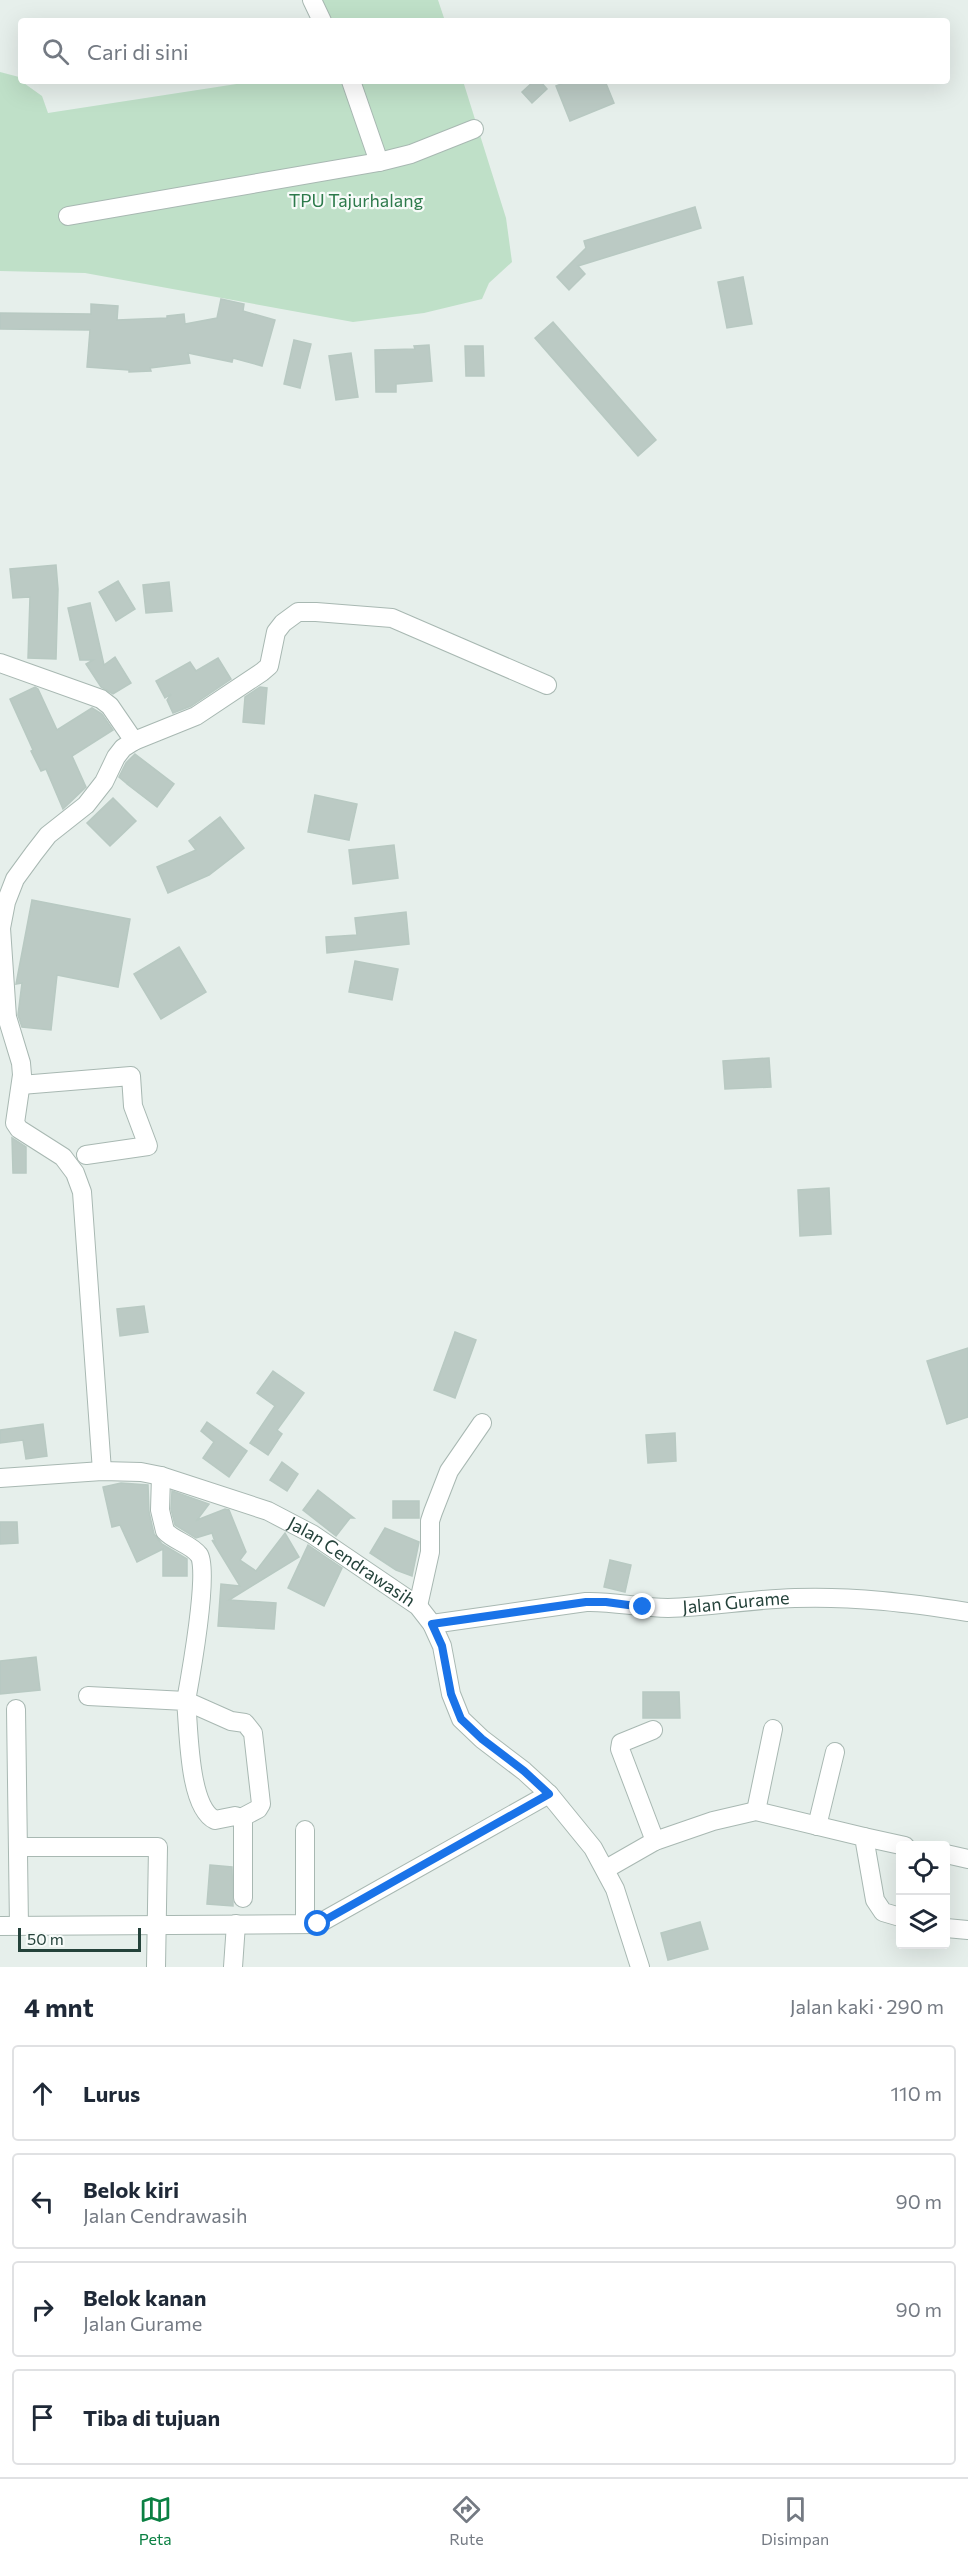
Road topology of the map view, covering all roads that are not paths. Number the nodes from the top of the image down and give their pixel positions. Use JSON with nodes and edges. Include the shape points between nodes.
{"nodes":[{"id":1,"x":312,"y":0,"type":"edge"},
{"id":2,"x":321,"y":18,"type":"edge"},
{"id":3,"x":352,"y":84,"type":"edge"},
{"id":4,"x":474,"y":129,"type":"dead end"},
{"id":5,"x":379,"y":162,"type":"junction"},
{"id":6,"x":68,"y":216,"type":"dead end"},
{"id":7,"x":0,"y":663,"type":"edge"},
{"id":8,"x":547,"y":685,"type":"dead end"},
{"id":9,"x":134,"y":741,"type":"junction"},
{"id":10,"x":21,"y":1085,"type":"junction"},
{"id":11,"x":86,"y":1155,"type":"dead end"},
{"id":12,"x":482,"y":1424,"type":"dead end"},
{"id":13,"x":102,"y":1471,"type":"junction"},
{"id":14,"x":161,"y":1476,"type":"junction"},
{"id":15,"x":0,"y":1478,"type":"edge"},
{"id":16,"x":418,"y":1605,"type":"junction"},
{"id":17,"x":968,"y":1612,"type":"edge"},
{"id":18,"x":432,"y":1624,"type":"junction"},
{"id":19,"x":88,"y":1696,"type":"dead end"},
{"id":20,"x":186,"y":1701,"type":"junction"},
{"id":21,"x":16,"y":1709,"type":"dead end"},
{"id":22,"x":773,"y":1729,"type":"dead end"},
{"id":23,"x":653,"y":1730,"type":"dead end"},
{"id":24,"x":835,"y":1752,"type":"dead end"},
{"id":25,"x":549,"y":1794,"type":"junction"},
{"id":26,"x":756,"y":1812,"type":"junction"},
{"id":27,"x":241,"y":1818,"type":"junction"},
{"id":28,"x":817,"y":1826,"type":"junction"},
{"id":29,"x":305,"y":1830,"type":"dead end"},
{"id":30,"x":864,"y":1837,"type":"junction"},
{"id":31,"x":655,"y":1841,"type":"junction"},
{"id":32,"x":896,"y":1843,"type":"edge"},
{"id":33,"x":18,"y":1847,"type":"junction"},
{"id":34,"x":950,"y":1855,"type":"edge"},
{"id":35,"x":968,"y":1859,"type":"edge"},
{"id":36,"x":606,"y":1869,"type":"junction"},
{"id":37,"x":243,"y":1898,"type":"dead end"},
{"id":38,"x":896,"y":1916,"type":"edge"},
{"id":39,"x":236,"y":1924,"type":"junction"},
{"id":40,"x":305,"y":1924,"type":"junction"},
{"id":41,"x":157,"y":1925,"type":"junction"},
{"id":42,"x":0,"y":1926,"type":"edge"},
{"id":43,"x":19,"y":1926,"type":"junction"},
{"id":44,"x":950,"y":1928,"type":"edge"},
{"id":45,"x":968,"y":1930,"type":"edge"},
{"id":46,"x":156,"y":1967,"type":"edge"},
{"id":47,"x":233,"y":1967,"type":"edge"},
{"id":48,"x":640,"y":1967,"type":"edge"}],
"edges":[{"from":1,"to":2,"type":"street"},
{"from":3,"to":5,"type":"street"},
{"from":4,"to":5,"type":"street"},
{"from":5,"to":6,"type":"street"},
{"from":7,"to":9,"type":"street","via":[[101,699]]},
{"from":8,"to":9,"type":"street","via":[[392,618],[298,612],[276,632],[269,666],[262,672],[196,716]]},
{"from":9,"to":10,"type":"street","via":[[116,757],[104,782],[86,805],[48,835],[15,879],[6,902],[1,928],[7,1017],[21,1063]]},
{"from":10,"to":11,"type":"street","via":[[131,1076],[133,1106],[148,1146]]},
{"from":10,"to":13,"type":"street","via":[[15,1123],[63,1157],[75,1173],[84,1201]]},
{"from":12,"to":16,"type":"street","via":[[449,1472],[433,1512],[430,1552]]},
{"from":13,"to":14,"type":"street","name":"Jalan Cendrawasih"},
{"from":13,"to":15,"type":"street","name":"Jalan Cendrawasih"},
{"from":14,"to":16,"type":"street","name":"Jalan Cendrawasih","via":[[268,1511],[312,1534]]},
{"from":14,"to":20,"type":"street","via":[[160,1510],[165,1531],[199,1554],[202,1562],[200,1611]]},
{"from":16,"to":18,"type":"street","name":"Jalan Cendrawasih"},
{"from":17,"to":18,"type":"street","name":"Jalan Gurame","via":[[863,1598],[762,1599],[664,1608],[586,1602]]},
{"from":18,"to":25,"type":"street","name":"Jalan Cendrawasih","via":[[442,1646],[451,1694],[461,1719]]},
{"from":19,"to":20,"type":"street"},
{"from":20,"to":27,"type":"street","via":[[193,1774],[202,1804],[214,1820]]},
{"from":20,"to":27,"type":"street","via":[[251,1728],[261,1804]]},
{"from":21,"to":33,"type":"street"},
{"from":22,"to":26,"type":"street"},
{"from":23,"to":31,"type":"street","via":[[621,1743],[620,1749]]},
{"from":24,"to":28,"type":"street"},
{"from":25,"to":36,"type":"street","name":"Jalan Cendrawasih"},
{"from":25,"to":40,"type":"street","via":[[318,1924]]},
{"from":26,"to":28,"type":"street"},
{"from":26,"to":31,"type":"street","via":[[713,1821]]},
{"from":27,"to":37,"type":"street","via":[[245,1837]]},
{"from":28,"to":30,"type":"street"},
{"from":29,"to":40,"type":"street"},
{"from":30,"to":32,"type":"street"},
{"from":30,"to":38,"type":"street","via":[[875,1900],[883,1912]]},
{"from":31,"to":36,"type":"street"},
{"from":33,"to":41,"type":"street","via":[[158,1847]]},
{"from":33,"to":43,"type":"street"},
{"from":34,"to":35,"type":"street"},
{"from":36,"to":48,"type":"street","name":"Jalan Cendrawasih"},
{"from":39,"to":40,"type":"street"},
{"from":39,"to":41,"type":"street"},
{"from":39,"to":47,"type":"street"},
{"from":41,"to":43,"type":"street"},
{"from":41,"to":46,"type":"street"},
{"from":42,"to":43,"type":"street"},
{"from":44,"to":45,"type":"street"}]}
